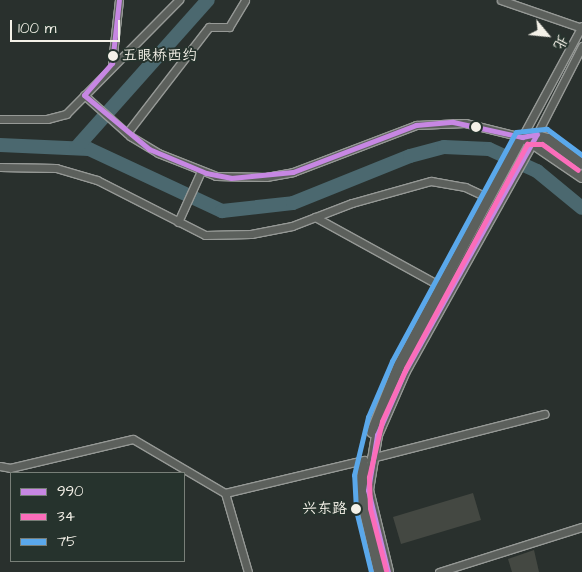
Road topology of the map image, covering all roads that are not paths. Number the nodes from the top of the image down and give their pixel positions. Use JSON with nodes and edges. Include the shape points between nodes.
{"nodes":[{"id":1,"x":119,"y":0,"type":"edge"},
{"id":2,"x":179,"y":0,"type":"edge"},
{"id":3,"x":245,"y":0,"type":"edge"},
{"id":4,"x":501,"y":0,"type":"edge"},
{"id":5,"x":582,"y":27,"type":"edge"},
{"id":6,"x":581,"y":48,"type":"edge"},
{"id":7,"x":112,"y":63,"type":"junction"},
{"id":8,"x":84,"y":95,"type":"junction"},
{"id":9,"x":0,"y":119,"type":"edge"},
{"id":10,"x":127,"y":133,"type":"junction"},
{"id":11,"x":530,"y":137,"type":"junction"},
{"id":12,"x":582,"y":164,"type":"edge"},
{"id":13,"x":0,"y":168,"type":"edge"},
{"id":14,"x":200,"y":171,"type":"junction"},
{"id":15,"x":506,"y":175,"type":"junction"},
{"id":16,"x":582,"y":177,"type":"edge"},
{"id":17,"x":489,"y":198,"type":"junction"},
{"id":18,"x":315,"y":217,"type":"junction"},
{"id":19,"x":178,"y":222,"type":"junction"},
{"id":20,"x":444,"y":288,"type":"junction"},
{"id":21,"x":544,"y":414,"type":"dead end"},
{"id":22,"x":368,"y":459,"type":"junction"},
{"id":23,"x":0,"y":466,"type":"edge"},
{"id":24,"x":225,"y":493,"type":"junction"},
{"id":25,"x":582,"y":527,"type":"edge"},
{"id":26,"x":248,"y":572,"type":"edge"},
{"id":27,"x":379,"y":572,"type":"edge"},
{"id":28,"x":388,"y":572,"type":"edge"},
{"id":29,"x":439,"y":572,"type":"edge"}],
"edges":[{"from":1,"to":7,"type":"street"},
{"from":2,"to":7,"type":"street"},
{"from":3,"to":10,"type":"street","via":[[229,27],[209,28]]},
{"from":4,"to":5,"type":"street"},
{"from":5,"to":11,"type":"street"},
{"from":6,"to":11,"type":"street"},
{"from":7,"to":8,"type":"street"},
{"from":8,"to":9,"type":"street","via":[[76,106],[59,117]]},
{"from":8,"to":10,"type":"street"},
{"from":10,"to":14,"type":"street","via":[[158,153]]},
{"from":11,"to":12,"type":"street"},
{"from":11,"to":14,"type":"street","via":[[466,123],[430,123],[392,132],[282,175],[247,178]]},
{"from":11,"to":15,"type":"street"},
{"from":11,"to":16,"type":"street"},
{"from":13,"to":19,"type":"street","via":[[56,168],[97,180]]},
{"from":14,"to":19,"type":"street"},
{"from":15,"to":17,"type":"street"},
{"from":15,"to":20,"type":"street"},
{"from":17,"to":18,"type":"street","via":[[465,187],[431,181]]},
{"from":17,"to":20,"type":"street"},
{"from":18,"to":19,"type":"street","via":[[250,234],[205,235]]},
{"from":18,"to":20,"type":"street"},
{"from":20,"to":22,"type":"street","via":[[395,391]]},
{"from":21,"to":22,"type":"street"},
{"from":22,"to":24,"type":"street"},
{"from":22,"to":27,"type":"street","via":[[361,495]]},
{"from":22,"to":28,"type":"street","via":[[368,490]]},
{"from":23,"to":24,"type":"street","via":[[10,468],[133,439]]},
{"from":24,"to":26,"type":"street"},
{"from":25,"to":29,"type":"street"}]}
